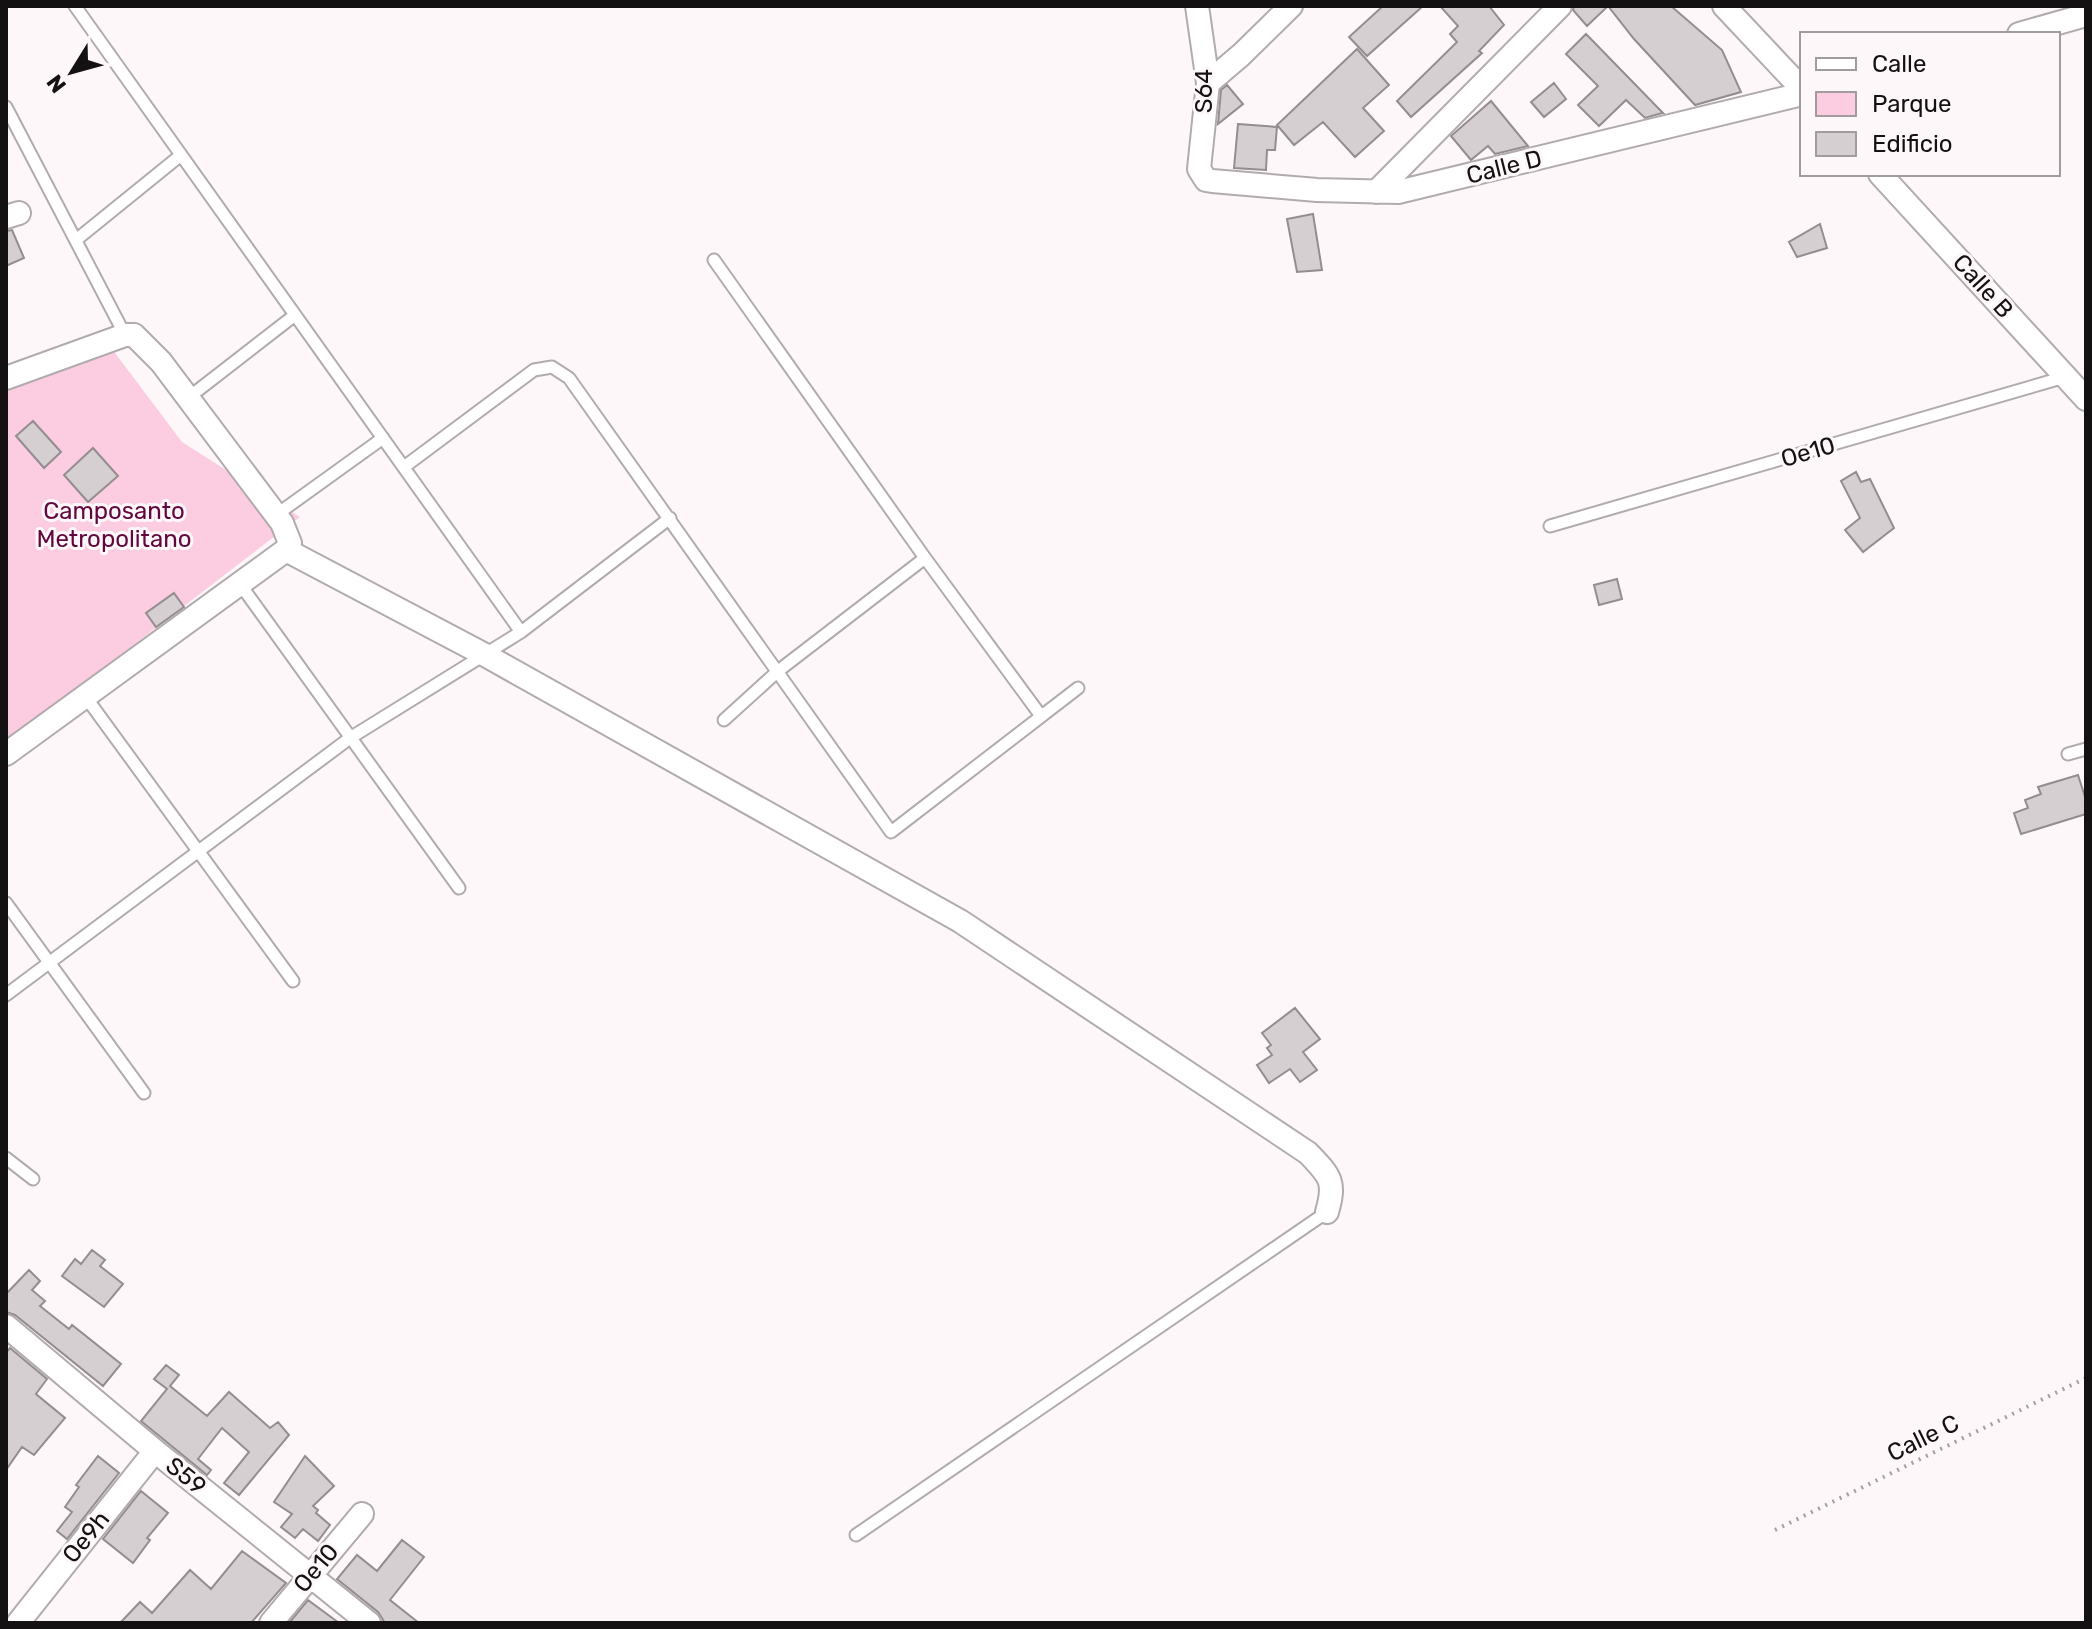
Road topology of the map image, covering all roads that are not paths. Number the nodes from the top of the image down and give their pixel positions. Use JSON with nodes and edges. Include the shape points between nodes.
{"nodes":[{"id":1,"x":75,"y":6,"type":"edge"},
{"id":2,"x":1197,"y":6,"type":"edge"},
{"id":3,"x":1291,"y":6,"type":"edge"},
{"id":4,"x":1560,"y":6,"type":"edge"},
{"id":5,"x":1724,"y":6,"type":"edge"},
{"id":6,"x":2086,"y":15,"type":"edge"},
{"id":7,"x":2026,"y":32,"type":"edge"},
{"id":8,"x":1208,"y":83,"type":"junction"},
{"id":9,"x":1800,"y":90,"type":"edge"},
{"id":10,"x":1800,"y":92,"type":"edge"},
{"id":11,"x":6,"y":107,"type":"edge"},
{"id":12,"x":181,"y":155,"type":"junction"},
{"id":13,"x":1202,"y":175,"type":"joint"},
{"id":14,"x":1882,"y":176,"type":"edge"},
{"id":15,"x":1376,"y":192,"type":"junction"},
{"id":16,"x":76,"y":240,"type":"junction"},
{"id":17,"x":714,"y":260,"type":"dead end"},
{"id":18,"x":295,"y":315,"type":"junction"},
{"id":19,"x":125,"y":335,"type":"junction"},
{"id":20,"x":2066,"y":377,"type":"junction"},
{"id":21,"x":6,"y":378,"type":"edge"},
{"id":22,"x":188,"y":398,"type":"junction"},
{"id":23,"x":2086,"y":399,"type":"edge"},
{"id":24,"x":383,"y":438,"type":"junction"},
{"id":25,"x":404,"y":467,"type":"junction"},
{"id":26,"x":276,"y":515,"type":"junction"},
{"id":27,"x":670,"y":518,"type":"junction"},
{"id":28,"x":1550,"y":526,"type":"dead end"},
{"id":29,"x":286,"y":550,"type":"junction"},
{"id":30,"x":925,"y":558,"type":"junction"},
{"id":31,"x":240,"y":584,"type":"junction"},
{"id":32,"x":521,"y":632,"type":"junction"},
{"id":33,"x":485,"y":655,"type":"junction"},
{"id":34,"x":778,"y":671,"type":"junction"},
{"id":35,"x":1078,"y":688,"type":"dead end"},
{"id":36,"x":85,"y":696,"type":"junction"},
{"id":37,"x":1041,"y":716,"type":"junction"},
{"id":38,"x":724,"y":720,"type":"dead end"},
{"id":39,"x":350,"y":738,"type":"junction"},
{"id":40,"x":2086,"y":749,"type":"edge"},
{"id":41,"x":6,"y":754,"type":"edge"},
{"id":42,"x":2068,"y":754,"type":"dead end"},
{"id":43,"x":199,"y":851,"type":"junction"},
{"id":44,"x":459,"y":888,"type":"dead end"},
{"id":45,"x":6,"y":903,"type":"edge"},
{"id":46,"x":49,"y":963,"type":"junction"},
{"id":47,"x":293,"y":981,"type":"dead end"},
{"id":48,"x":6,"y":995,"type":"edge"},
{"id":49,"x":144,"y":1093,"type":"dead end"},
{"id":50,"x":6,"y":1158,"type":"edge"},
{"id":51,"x":33,"y":1179,"type":"dead end"},
{"id":52,"x":1327,"y":1212,"type":"joint"},
{"id":53,"x":8,"y":1331,"type":"edge"},
{"id":54,"x":155,"y":1451,"type":"junction"},
{"id":55,"x":362,"y":1514,"type":"dead end"},
{"id":56,"x":856,"y":1535,"type":"dead end"},
{"id":57,"x":309,"y":1576,"type":"junction"},
{"id":58,"x":18,"y":1623,"type":"edge"},
{"id":59,"x":271,"y":1623,"type":"edge"},
{"id":60,"x":369,"y":1623,"type":"edge"}],
"edges":[{"from":1,"to":12,"type":"lane"},
{"from":2,"to":8,"type":"street","name":"S64"},
{"from":3,"to":8,"type":"street"},
{"from":4,"to":15,"type":"street"},
{"from":5,"to":9,"type":"street"},
{"from":6,"to":7,"type":"street"},
{"from":8,"to":13,"type":"street","name":"S64"},
{"from":10,"to":15,"type":"street","name":"Calle D","via":[[1398,192]]},
{"from":11,"to":16,"type":"lane"},
{"from":12,"to":16,"type":"lane"},
{"from":12,"to":18,"type":"lane"},
{"from":13,"to":15,"type":"street","name":"Calle D","via":[[1212,181]]},
{"from":14,"to":20,"type":"street","name":"Calle B"},
{"from":16,"to":19,"type":"lane"},
{"from":17,"to":30,"type":"lane"},
{"from":18,"to":22,"type":"lane"},
{"from":18,"to":24,"type":"lane"},
{"from":19,"to":21,"type":"street"},
{"from":19,"to":22,"type":"street","via":[[139,339]]},
{"from":20,"to":23,"type":"street","name":"Calle B"},
{"from":20,"to":28,"type":"lane","name":"Oe10"},
{"from":22,"to":26,"type":"street"},
{"from":24,"to":25,"type":"lane"},
{"from":24,"to":26,"type":"lane"},
{"from":25,"to":27,"type":"lane","via":[[534,370],[552,367],[569,378]]},
{"from":25,"to":32,"type":"lane"},
{"from":26,"to":29,"type":"street","via":[[287,531]]},
{"from":27,"to":32,"type":"lane"},
{"from":27,"to":34,"type":"lane"},
{"from":29,"to":31,"type":"street"},
{"from":29,"to":33,"type":"street"},
{"from":30,"to":34,"type":"lane"},
{"from":30,"to":37,"type":"lane"},
{"from":31,"to":36,"type":"street"},
{"from":31,"to":39,"type":"lane"},
{"from":32,"to":33,"type":"lane"},
{"from":33,"to":39,"type":"lane"},
{"from":33,"to":52,"type":"street","via":[[960,921],[1308,1153],[1328,1174],[1333,1190]]},
{"from":34,"to":37,"type":"lane","via":[[891,832]]},
{"from":34,"to":38,"type":"lane"},
{"from":35,"to":37,"type":"lane"},
{"from":36,"to":41,"type":"street"},
{"from":36,"to":43,"type":"lane"},
{"from":39,"to":43,"type":"lane"},
{"from":39,"to":44,"type":"lane"},
{"from":40,"to":42,"type":"lane"},
{"from":43,"to":46,"type":"lane"},
{"from":43,"to":47,"type":"lane"},
{"from":45,"to":46,"type":"lane"},
{"from":46,"to":48,"type":"lane"},
{"from":46,"to":49,"type":"lane"},
{"from":50,"to":51,"type":"lane"},
{"from":52,"to":56,"type":"lane"},
{"from":53,"to":54,"type":"street","name":"S59"},
{"from":54,"to":57,"type":"street","name":"S59"},
{"from":54,"to":58,"type":"street","name":"Oe9h"},
{"from":55,"to":57,"type":"street","name":"Oe10"},
{"from":57,"to":59,"type":"street","name":"Oe10"},
{"from":57,"to":60,"type":"street","name":"S59"}]}
